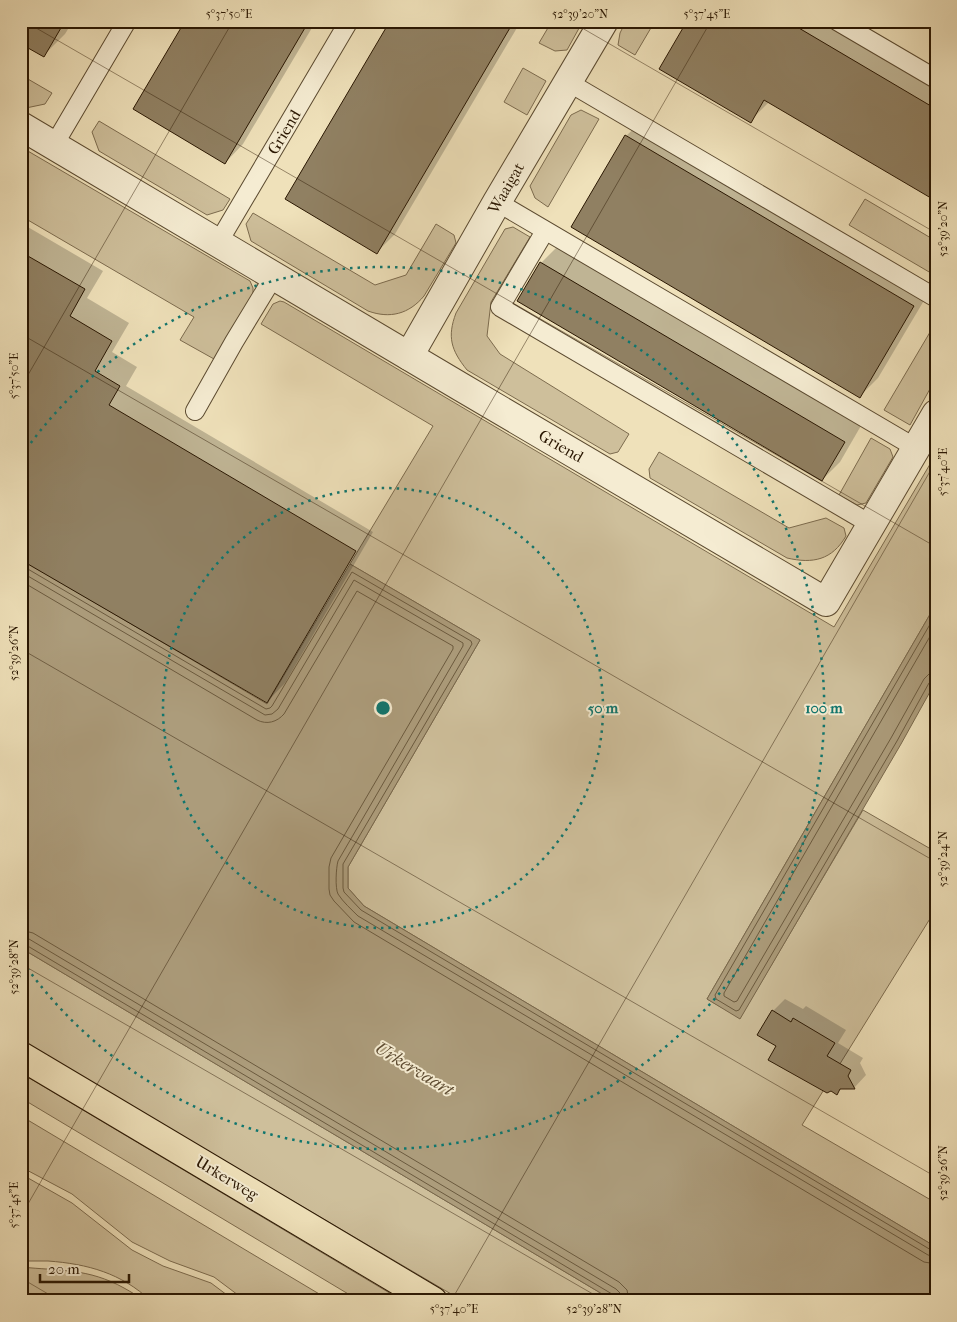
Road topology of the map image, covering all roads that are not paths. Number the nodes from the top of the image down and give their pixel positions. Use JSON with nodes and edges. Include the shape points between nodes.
{"nodes":[{"id":1,"x":127,"y":21,"type":"edge"},
{"id":2,"x":349,"y":21,"type":"edge"},
{"id":3,"x":604,"y":21,"type":"edge"},
{"id":4,"x":837,"y":21,"type":"edge"},
{"id":5,"x":936,"y":79,"type":"edge"},
{"id":6,"x":568,"y":82,"type":"junction"},
{"id":7,"x":21,"y":126,"type":"edge"},
{"id":8,"x":54,"y":145,"type":"junction"},
{"id":9,"x":497,"y":202,"type":"junction"},
{"id":10,"x":545,"y":230,"type":"junction"},
{"id":11,"x":218,"y":243,"type":"junction"},
{"id":12,"x":274,"y":276,"type":"junction"},
{"id":13,"x":936,"y":298,"type":"edge"},
{"id":14,"x":409,"y":356,"type":"junction"},
{"id":15,"x":195,"y":411,"type":"dead end"},
{"id":16,"x":936,"y":414,"type":"edge"},
{"id":17,"x":916,"y":448,"type":"junction"},
{"id":18,"x":872,"y":524,"type":"junction"},
{"id":19,"x":21,"y":1056,"type":"edge"},
{"id":20,"x":433,"y":1301,"type":"edge"}],
"edges":[{"from":1,"to":8,"type":"lane"},
{"from":2,"to":11,"type":"lane","name":"Griend"},
{"from":3,"to":6,"type":"street","name":"Waaigat"},
{"from":4,"to":5,"type":"lane"},
{"from":6,"to":9,"type":"street","name":"Waaigat"},
{"from":6,"to":13,"type":"lane"},
{"from":7,"to":8,"type":"street","name":"Griend"},
{"from":8,"to":11,"type":"street","name":"Griend"},
{"from":9,"to":10,"type":"lane"},
{"from":9,"to":14,"type":"street","name":"Waaigat"},
{"from":10,"to":17,"type":"lane"},
{"from":10,"to":18,"type":"lane","via":[[500,307]]},
{"from":11,"to":12,"type":"street","name":"Griend"},
{"from":12,"to":14,"type":"street","name":"Griend"},
{"from":12,"to":15,"type":"lane"},
{"from":14,"to":18,"type":"street","name":"Griend","via":[[826,602]]},
{"from":16,"to":17,"type":"street","name":"Griend"},
{"from":17,"to":18,"type":"street","name":"Griend"},
{"from":19,"to":20,"type":"main road","name":"Urkerweg"}]}
